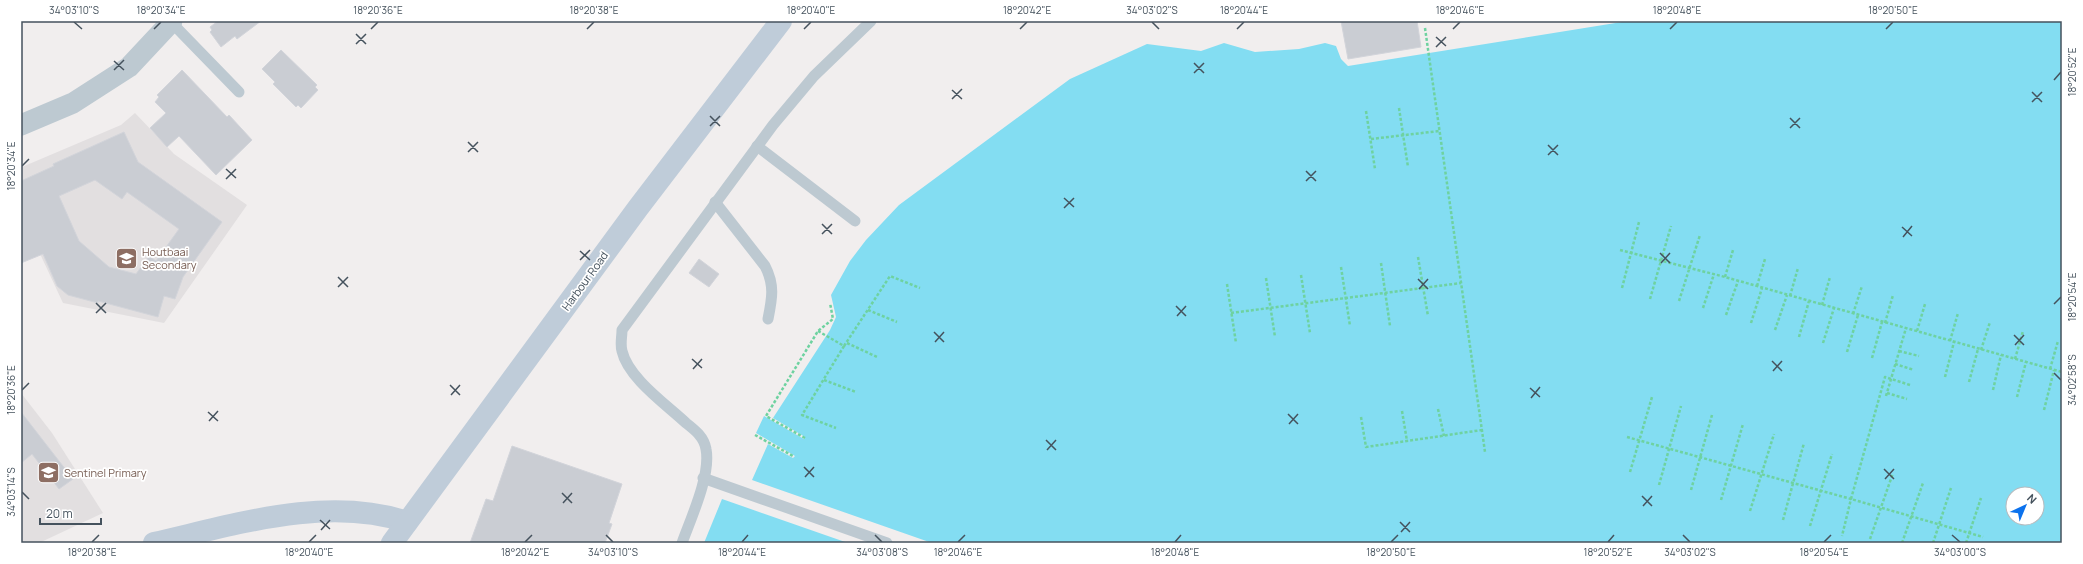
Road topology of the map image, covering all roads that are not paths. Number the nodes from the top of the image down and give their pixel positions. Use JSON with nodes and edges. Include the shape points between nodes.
{"nodes":[{"id":1,"x":781,"y":21,"type":"edge"},
{"id":2,"x":871,"y":21,"type":"edge"},
{"id":3,"x":172,"y":22,"type":"edge"},
{"id":4,"x":239,"y":92,"type":"dead end"},
{"id":5,"x":21,"y":125,"type":"edge"},
{"id":6,"x":757,"y":146,"type":"junction"},
{"id":7,"x":715,"y":202,"type":"junction"},
{"id":8,"x":855,"y":222,"type":"dead end"},
{"id":9,"x":768,"y":319,"type":"dead end"},
{"id":10,"x":703,"y":478,"type":"junction"},
{"id":11,"x":407,"y":522,"type":"junction"},
{"id":12,"x":154,"y":543,"type":"edge"},
{"id":13,"x":392,"y":543,"type":"edge"},
{"id":14,"x":682,"y":543,"type":"edge"},
{"id":15,"x":887,"y":543,"type":"edge"}],
"edges":[{"from":1,"to":11,"type":"street","name":"Harbour Road","via":[[638,208]]},
{"from":2,"to":6,"type":"lane","via":[[814,76]]},
{"from":3,"to":4,"type":"lane"},
{"from":3,"to":5,"type":"street","via":[[129,67],[73,103]]},
{"from":6,"to":7,"type":"lane"},
{"from":6,"to":8,"type":"lane"},
{"from":7,"to":9,"type":"lane","via":[[765,266],[770,277],[773,296]]},
{"from":7,"to":10,"type":"lane","via":[[622,330],[621,344],[628,366],[701,436],[706,448],[707,463]]},
{"from":10,"to":14,"type":"lane"},
{"from":10,"to":15,"type":"lane"},
{"from":11,"to":12,"type":"street","via":[[384,515],[346,512],[298,513]]},
{"from":11,"to":13,"type":"street","name":"Harbour Road"}]}
